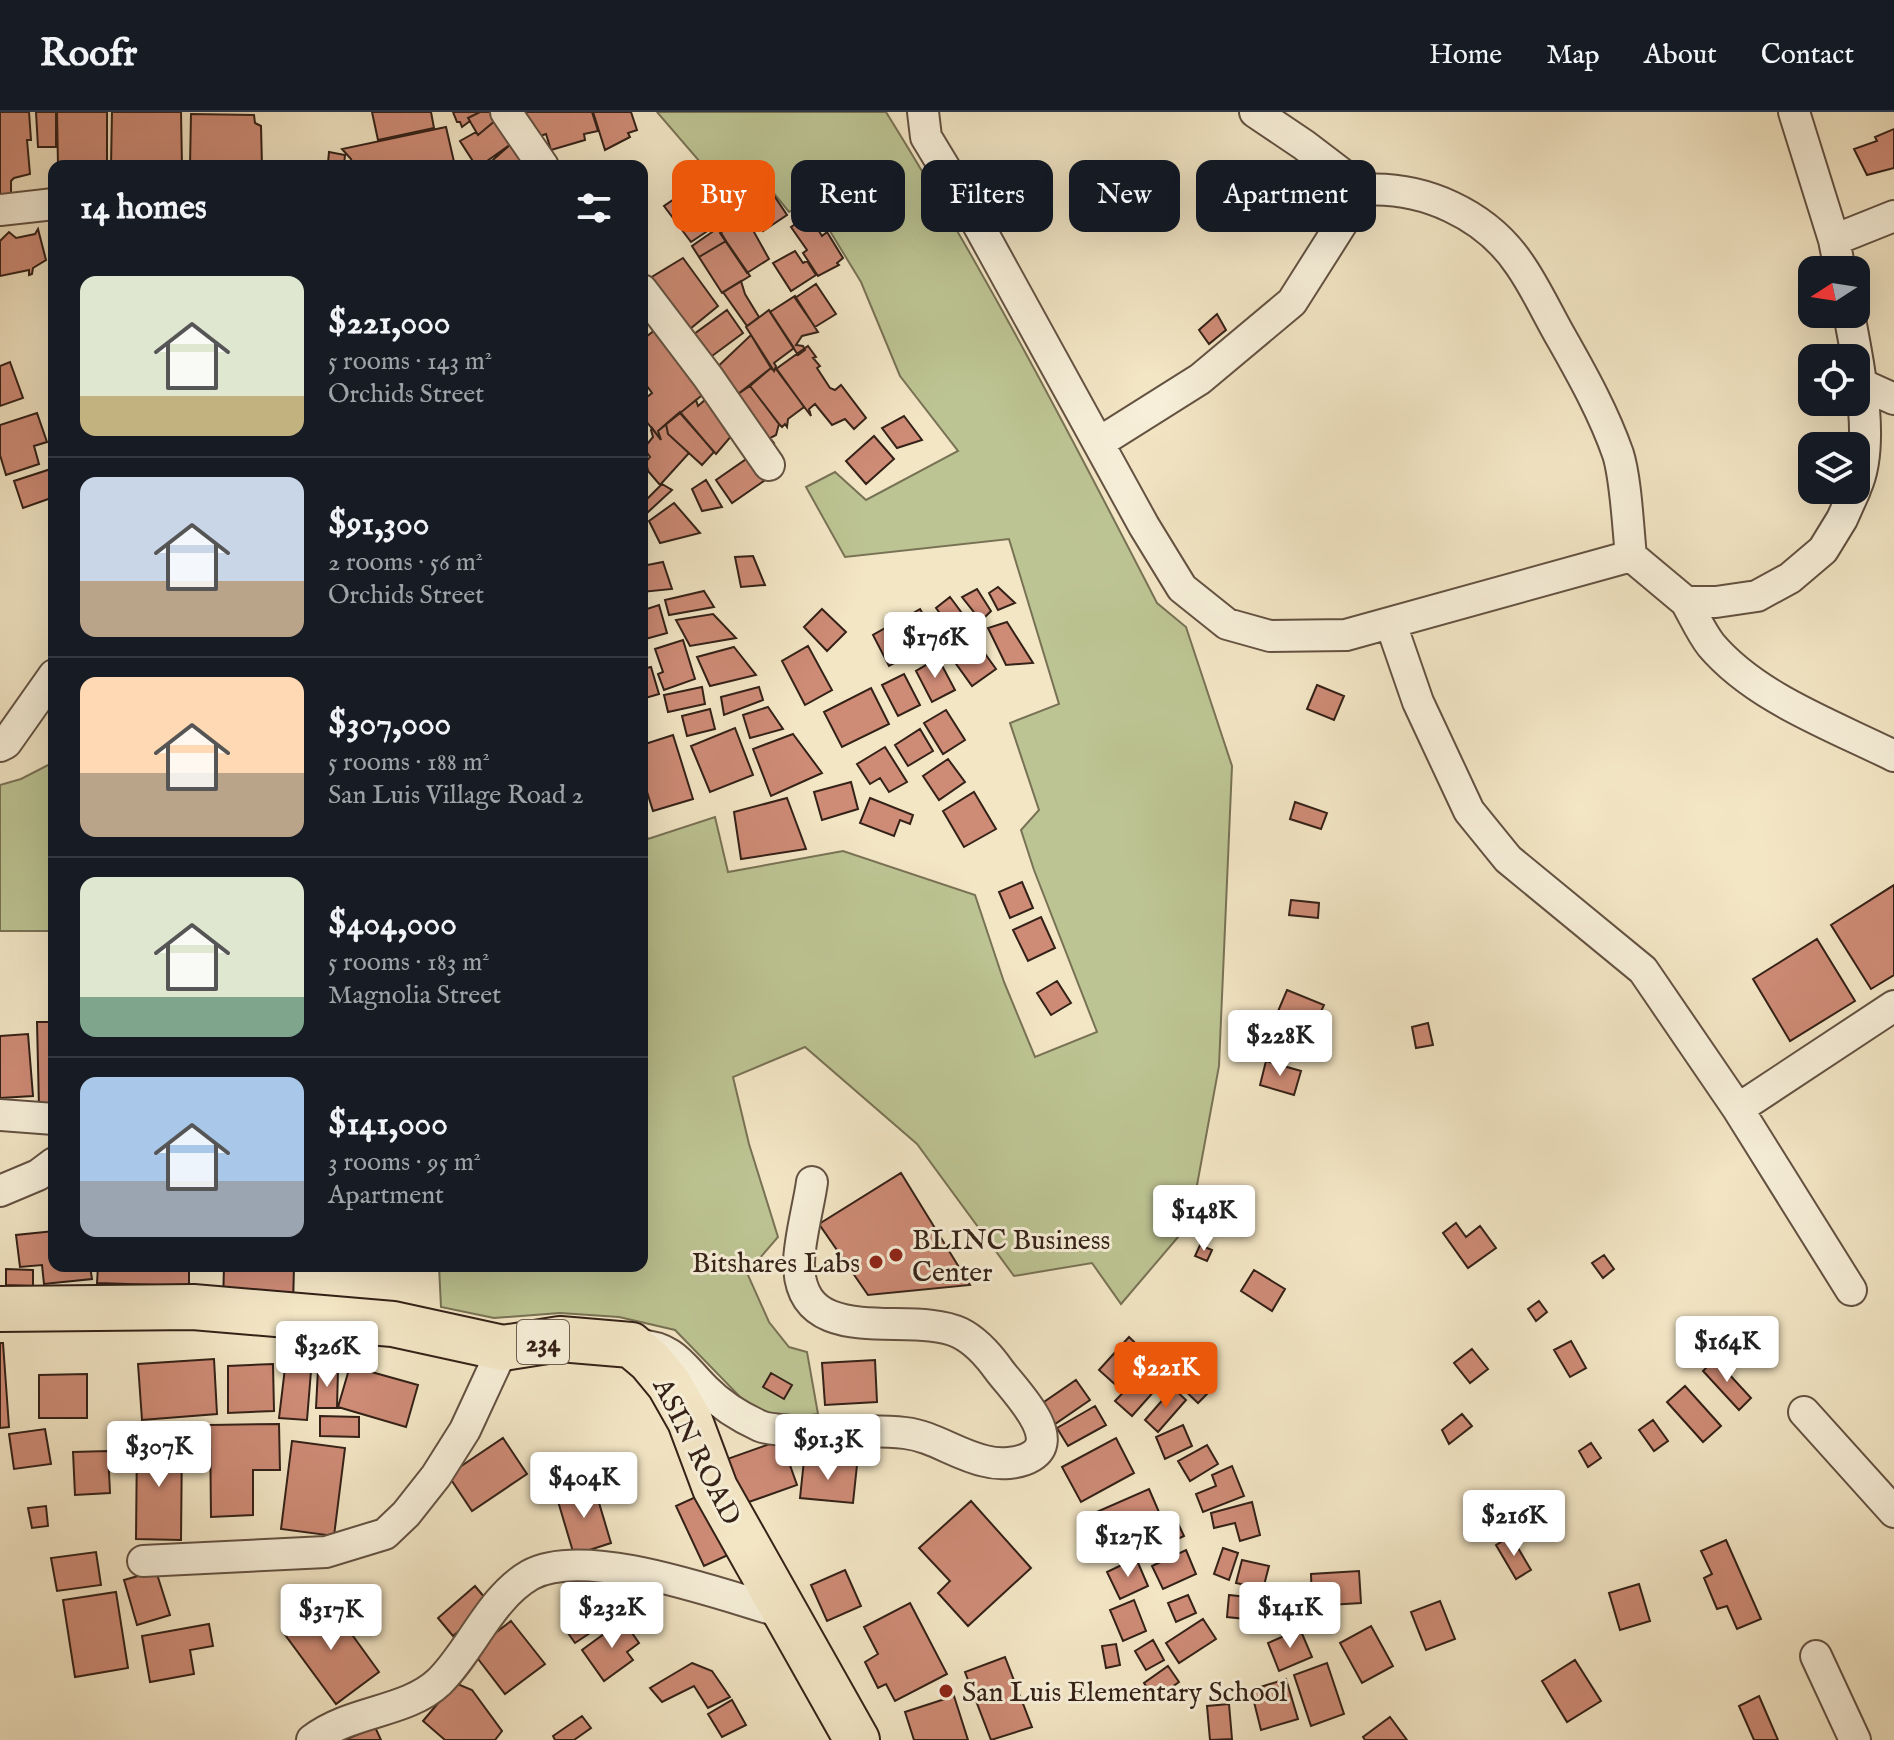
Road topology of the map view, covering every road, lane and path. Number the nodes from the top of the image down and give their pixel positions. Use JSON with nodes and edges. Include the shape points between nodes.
{"nodes":[{"id":1,"x":506,"y":112,"type":"edge"},
{"id":2,"x":923,"y":112,"type":"edge"},
{"id":3,"x":1255,"y":112,"type":"edge"},
{"id":4,"x":1794,"y":112,"type":"edge"},
{"id":5,"x":539,"y":160,"type":"edge"},
{"id":6,"x":1324,"y":160,"type":"edge"},
{"id":7,"x":1376,"y":189,"type":"edge"},
{"id":8,"x":48,"y":205,"type":"edge"},
{"id":9,"x":0,"y":210,"type":"edge"},
{"id":10,"x":1894,"y":216,"type":"edge"},
{"id":11,"x":1336,"y":232,"type":"edge"},
{"id":12,"x":1834,"y":240,"type":"junction"},
{"id":13,"x":1837,"y":256,"type":"edge"},
{"id":14,"x":648,"y":298,"type":"edge"},
{"id":15,"x":1870,"y":388,"type":"edge"},
{"id":16,"x":1894,"y":399,"type":"edge"},
{"id":17,"x":1100,"y":442,"type":"junction"},
{"id":18,"x":769,"y":465,"type":"dead end"},
{"id":19,"x":1848,"y":504,"type":"edge"},
{"id":20,"x":1631,"y":556,"type":"junction"},
{"id":21,"x":1686,"y":602,"type":"junction"},
{"id":22,"x":1391,"y":624,"type":"junction"},
{"id":23,"x":48,"y":684,"type":"edge"},
{"id":24,"x":0,"y":746,"type":"edge"},
{"id":25,"x":1894,"y":756,"type":"edge"},
{"id":26,"x":1894,"y":1006,"type":"edge"},
{"id":27,"x":1738,"y":1109,"type":"junction"},
{"id":28,"x":0,"y":1115,"type":"edge"},
{"id":29,"x":48,"y":1119,"type":"edge"},
{"id":30,"x":48,"y":1168,"type":"edge"},
{"id":31,"x":812,"y":1182,"type":"dead end"},
{"id":32,"x":0,"y":1191,"type":"edge"},
{"id":33,"x":1851,"y":1290,"type":"dead end"},
{"id":34,"x":0,"y":1309,"type":"edge"},
{"id":35,"x":631,"y":1345,"type":"junction"},
{"id":36,"x":503,"y":1348,"type":"junction"},
{"id":37,"x":1804,"y":1412,"type":"dead end"},
{"id":38,"x":1894,"y":1512,"type":"edge"},
{"id":39,"x":143,"y":1561,"type":"dead end"},
{"id":40,"x":785,"y":1613,"type":"junction"},
{"id":41,"x":1816,"y":1656,"type":"dead end"},
{"id":42,"x":312,"y":1740,"type":"edge"},
{"id":43,"x":857,"y":1740,"type":"edge"},
{"id":44,"x":1855,"y":1740,"type":"edge"}],
"edges":[{"from":1,"to":5,"type":"street"},
{"from":2,"to":17,"type":"street","via":[[926,137]]},
{"from":3,"to":6,"type":"street"},
{"from":4,"to":12,"type":"street"},
{"from":7,"to":20,"type":"street","via":[[1416,193],[1460,211],[1495,234],[1520,264],[1589,387],[1619,456]]},
{"from":8,"to":9,"type":"street"},
{"from":10,"to":12,"type":"street"},
{"from":11,"to":17,"type":"street","via":[[1292,302],[1200,379]]},
{"from":12,"to":13,"type":"street"},
{"from":14,"to":18,"type":"street"},
{"from":15,"to":16,"type":"street"},
{"from":17,"to":22,"type":"street","via":[[1182,588],[1227,624],[1270,636],[1306,637],[1346,635]]},
{"from":19,"to":21,"type":"street","via":[[1823,550],[1790,578],[1757,596]]},
{"from":20,"to":21,"type":"street"},
{"from":20,"to":22,"type":"street"},
{"from":21,"to":25,"type":"street","via":[[1709,643],[1768,695]]},
{"from":22,"to":27,"type":"street","via":[[1418,702],[1469,811],[1508,859],[1643,970]]},
{"from":23,"to":24,"type":"street"},
{"from":26,"to":27,"type":"street"},
{"from":27,"to":33,"type":"street"},
{"from":28,"to":29,"type":"street"},
{"from":30,"to":32,"type":"street"},
{"from":31,"to":35,"type":"street","via":[[799,1263],[801,1282],[813,1303],[847,1322],[918,1323],[961,1333],[991,1359],[1027,1404],[1042,1440],[1036,1454],[1023,1461],[985,1462],[914,1434],[763,1428],[707,1391],[666,1350]]},
{"from":34,"to":36,"type":"main road","number":"234","via":[[209,1308],[393,1324]]},
{"from":35,"to":36,"type":"main road","number":"234","via":[[560,1339]]},
{"from":35,"to":40,"type":"main road","name":"ASIN ROAD","via":[[669,1384],[690,1421],[715,1488]]},
{"from":36,"to":39,"type":"street","via":[[465,1430],[436,1476],[385,1534],[326,1552]]},
{"from":37,"to":38,"type":"street"},
{"from":40,"to":42,"type":"street","via":[[642,1572],[555,1566],[529,1576],[505,1598],[439,1681],[424,1692],[336,1724]]},
{"from":40,"to":43,"type":"main road","name":"ASIN ROAD"},
{"from":41,"to":44,"type":"street"}]}
